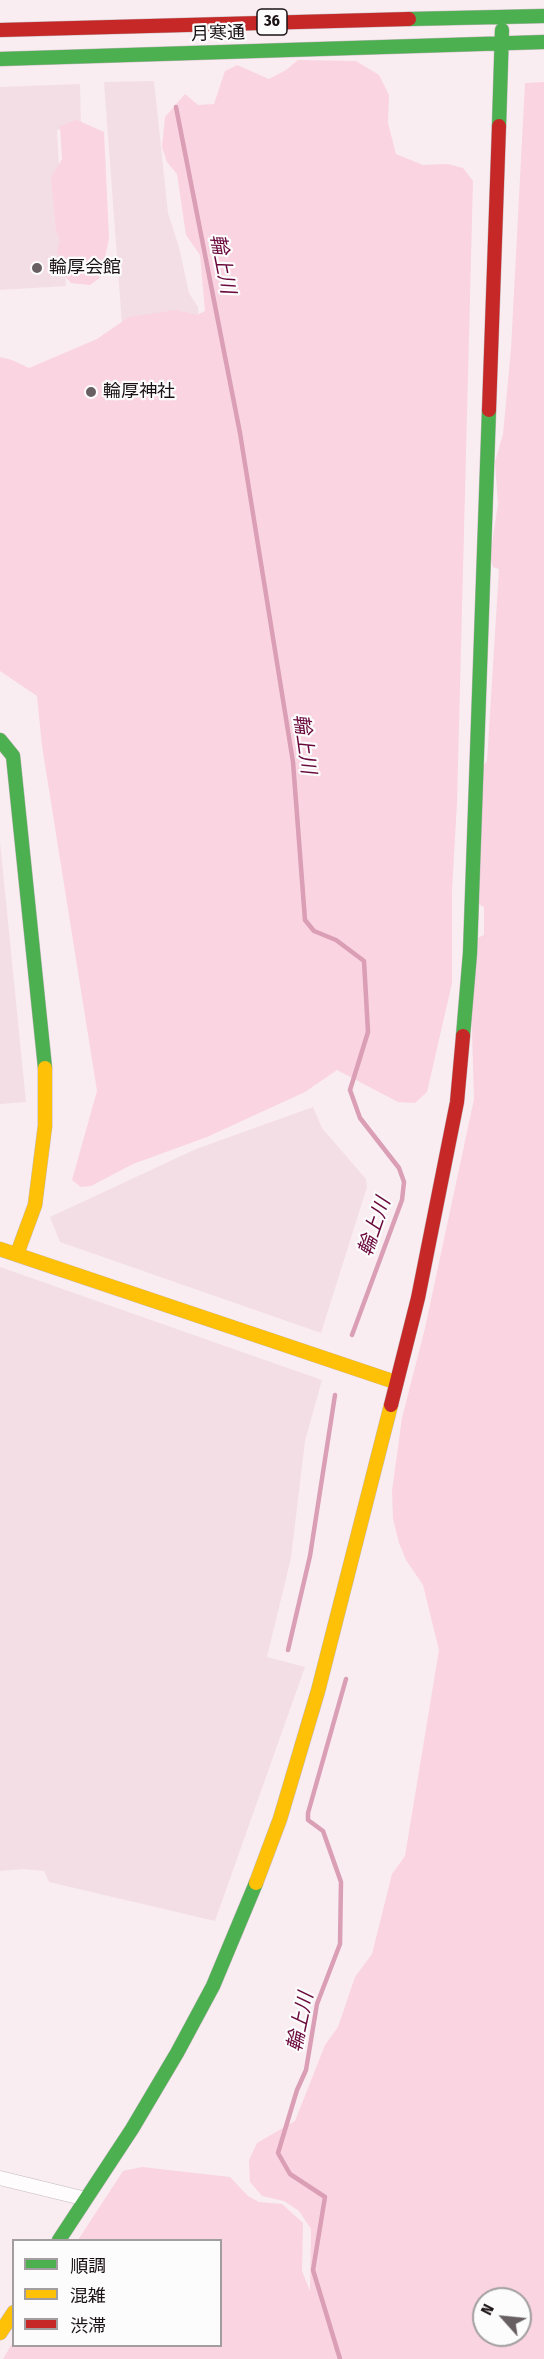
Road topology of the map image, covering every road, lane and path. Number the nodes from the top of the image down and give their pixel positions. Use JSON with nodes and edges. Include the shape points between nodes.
{"nodes":[{"id":1,"x":504,"y":0,"type":"edge"},
{"id":2,"x":544,"y":16,"type":"edge"},
{"id":3,"x":503,"y":17,"type":"junction"},
{"id":4,"x":0,"y":30,"type":"edge"},
{"id":5,"x":544,"y":42,"type":"edge"},
{"id":6,"x":501,"y":44,"type":"junction"},
{"id":7,"x":0,"y":59,"type":"edge"},
{"id":8,"x":0,"y":740,"type":"edge"},
{"id":9,"x":0,"y":1249,"type":"edge"},
{"id":10,"x":17,"y":1254,"type":"junction"},
{"id":11,"x":396,"y":1382,"type":"junction"},
{"id":12,"x":0,"y":2178,"type":"edge"},
{"id":13,"x":86,"y":2199,"type":"junction"},
{"id":14,"x":60,"y":2239,"type":"edge"},
{"id":15,"x":12,"y":2315,"type":"edge"},
{"id":16,"x":0,"y":2333,"type":"edge"}],
"edges":[{"from":1,"to":3,"type":"street"},
{"from":2,"to":3,"type":"main road","name":"月寒通","number":"36"},
{"from":3,"to":4,"type":"main road","name":"月寒通","number":"36"},
{"from":3,"to":6,"type":"main road"},
{"from":5,"to":6,"type":"main road","name":"月寒通","number":"36"},
{"from":6,"to":7,"type":"main road","name":"月寒通","number":"36"},
{"from":6,"to":11,"type":"main road","via":[[470,953],[457,1102],[418,1298]]},
{"from":8,"to":10,"type":"main road","via":[[13,756],[45,1070],[45,1126],[35,1205]]},
{"from":9,"to":10,"type":"main road"},
{"from":10,"to":11,"type":"main road"},
{"from":11,"to":13,"type":"main road","via":[[318,1691],[272,1841],[213,1986],[132,2129]]},
{"from":12,"to":13,"type":"street"},
{"from":13,"to":14,"type":"main road"},
{"from":15,"to":16,"type":"main road"}]}
